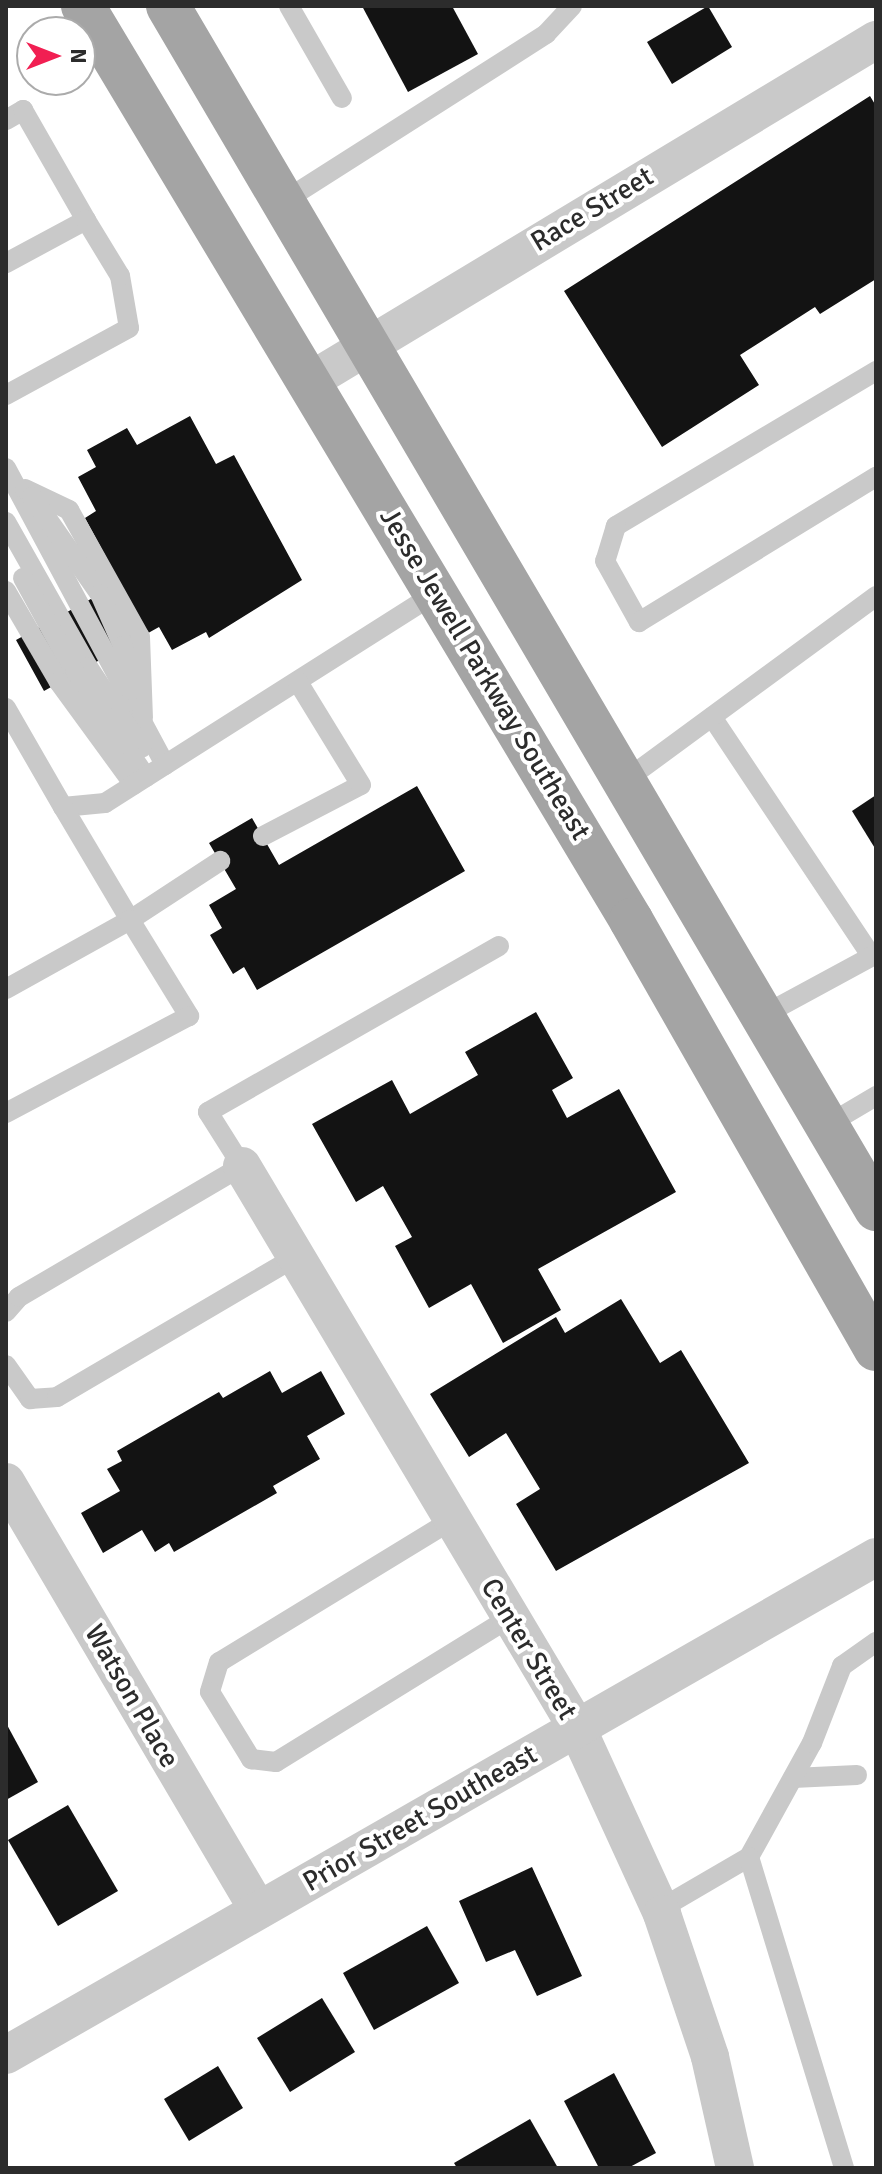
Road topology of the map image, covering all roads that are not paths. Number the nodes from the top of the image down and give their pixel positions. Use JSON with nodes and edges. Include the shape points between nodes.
{"nodes":[{"id":1,"x":83,"y":6,"type":"edge"},
{"id":2,"x":168,"y":6,"type":"edge"},
{"id":3,"x":289,"y":6,"type":"edge"},
{"id":4,"x":572,"y":6,"type":"edge"},
{"id":5,"x":876,"y":40,"type":"edge"},
{"id":6,"x":342,"y":98,"type":"dead end"},
{"id":7,"x":6,"y":120,"type":"edge"},
{"id":8,"x":284,"y":201,"type":"junction"},
{"id":9,"x":86,"y":220,"type":"junction"},
{"id":10,"x":6,"y":263,"type":"edge"},
{"id":11,"x":364,"y":345,"type":"junction"},
{"id":12,"x":876,"y":371,"type":"edge"},
{"id":13,"x":310,"y":381,"type":"junction"},
{"id":14,"x":6,"y":395,"type":"edge"},
{"id":15,"x":6,"y":468,"type":"edge"},
{"id":16,"x":876,"y":477,"type":"edge"},
{"id":17,"x":25,"y":489,"type":"junction"},
{"id":18,"x":6,"y":522,"type":"edge"},
{"id":19,"x":6,"y":546,"type":"edge"},
{"id":20,"x":6,"y":591,"type":"edge"},
{"id":21,"x":436,"y":593,"type":"junction"},
{"id":22,"x":876,"y":596,"type":"edge"},
{"id":23,"x":298,"y":682,"type":"junction"},
{"id":24,"x":134,"y":707,"type":"junction"},
{"id":25,"x":6,"y":708,"type":"edge"},
{"id":26,"x":712,"y":717,"type":"junction"},
{"id":27,"x":144,"y":726,"type":"junction"},
{"id":28,"x":150,"y":774,"type":"junction"},
{"id":29,"x":623,"y":782,"type":"junction"},
{"id":30,"x":63,"y":807,"type":"junction"},
{"id":31,"x":263,"y":836,"type":"dead end"},
{"id":32,"x":220,"y":861,"type":"dead end"},
{"id":33,"x":130,"y":920,"type":"junction"},
{"id":34,"x":499,"y":946,"type":"dead end"},
{"id":35,"x":874,"y":954,"type":"edge"},
{"id":36,"x":6,"y":989,"type":"edge"},
{"id":37,"x":762,"y":1016,"type":"junction"},
{"id":38,"x":876,"y":1096,"type":"edge"},
{"id":39,"x":6,"y":1113,"type":"edge"},
{"id":40,"x":827,"y":1125,"type":"junction"},
{"id":41,"x":242,"y":1166,"type":"junction"},
{"id":42,"x":876,"y":1209,"type":"edge"},
{"id":43,"x":296,"y":1257,"type":"junction"},
{"id":44,"x":6,"y":1312,"type":"edge"},
{"id":45,"x":876,"y":1349,"type":"edge"},
{"id":46,"x":6,"y":1365,"type":"edge"},
{"id":47,"x":6,"y":1482,"type":"edge"},
{"id":48,"x":452,"y":1520,"type":"junction"},
{"id":49,"x":876,"y":1557,"type":"edge"},
{"id":50,"x":511,"y":1617,"type":"junction"},
{"id":51,"x":876,"y":1642,"type":"edge"},
{"id":52,"x":577,"y":1728,"type":"junction"},
{"id":53,"x":857,"y":1775,"type":"dead end"},
{"id":54,"x":793,"y":1778,"type":"junction"},
{"id":55,"x":749,"y":1857,"type":"junction"},
{"id":56,"x":660,"y":1909,"type":"junction"},
{"id":57,"x":258,"y":1910,"type":"junction"},
{"id":58,"x":6,"y":2055,"type":"edge"},
{"id":59,"x":735,"y":2168,"type":"edge"},
{"id":60,"x":844,"y":2168,"type":"edge"}],
"edges":[{"from":1,"to":13,"type":"main road","name":"Jesse Jewell Parkway Southeast"},
{"from":2,"to":8,"type":"main road"},
{"from":3,"to":6,"type":"lane"},
{"from":4,"to":8,"type":"lane","via":[[546,34]]},
{"from":5,"to":11,"type":"street","name":"Race Street"},
{"from":7,"to":9,"type":"lane","via":[[23,110]]},
{"from":8,"to":11,"type":"main road"},
{"from":9,"to":10,"type":"lane"},
{"from":9,"to":14,"type":"lane","via":[[120,276],[129,328]]},
{"from":11,"to":13,"type":"street","name":"Race Street"},
{"from":11,"to":29,"type":"main road"},
{"from":12,"to":16,"type":"lane","via":[[616,526],[605,561],[639,622]]},
{"from":13,"to":21,"type":"main road","name":"Jesse Jewell Parkway Southeast"},
{"from":15,"to":17,"type":"lane"},
{"from":15,"to":24,"type":"lane"},
{"from":17,"to":24,"type":"lane","via":[[53,520],[100,594],[123,646]]},
{"from":17,"to":27,"type":"lane","via":[[69,510],[140,637]]},
{"from":18,"to":28,"type":"lane"},
{"from":19,"to":28,"type":"lane","via":[[75,673]]},
{"from":20,"to":28,"type":"lane","via":[[59,682]]},
{"from":21,"to":23,"type":"lane"},
{"from":21,"to":45,"type":"main road","name":"Jesse Jewell Parkway Southeast"},
{"from":22,"to":26,"type":"lane"},
{"from":23,"to":28,"type":"lane"},
{"from":23,"to":31,"type":"lane","via":[[361,785]]},
{"from":24,"to":27,"type":"lane"},
{"from":25,"to":30,"type":"lane"},
{"from":26,"to":29,"type":"lane"},
{"from":26,"to":35,"type":"lane"},
{"from":27,"to":28,"type":"lane"},
{"from":28,"to":30,"type":"lane","via":[[105,803]]},
{"from":29,"to":37,"type":"main road"},
{"from":30,"to":33,"type":"lane"},
{"from":32,"to":33,"type":"lane"},
{"from":33,"to":36,"type":"lane"},
{"from":33,"to":39,"type":"lane","via":[[189,1016]]},
{"from":34,"to":41,"type":"lane","via":[[208,1112]]},
{"from":35,"to":37,"type":"lane"},
{"from":37,"to":40,"type":"main road"},
{"from":38,"to":40,"type":"lane"},
{"from":40,"to":42,"type":"main road"},
{"from":41,"to":43,"type":"street","name":"Center Street"},
{"from":41,"to":44,"type":"lane","via":[[19,1297]]},
{"from":43,"to":46,"type":"lane","via":[[57,1397],[30,1399]]},
{"from":43,"to":48,"type":"street","name":"Center Street"},
{"from":47,"to":57,"type":"street","name":"Watson Place"},
{"from":48,"to":50,"type":"street","name":"Center Street"},
{"from":48,"to":50,"type":"lane","via":[[219,1662],[210,1692],[251,1759],[276,1762]]},
{"from":49,"to":52,"type":"street","name":"Prior Street Southeast"},
{"from":50,"to":52,"type":"street","name":"Center Street"},
{"from":51,"to":54,"type":"lane","via":[[842,1666]]},
{"from":52,"to":56,"type":"street","name":"Center Street"},
{"from":52,"to":57,"type":"street","name":"Prior Street Southeast"},
{"from":53,"to":54,"type":"lane"},
{"from":54,"to":55,"type":"lane"},
{"from":55,"to":56,"type":"lane"},
{"from":55,"to":60,"type":"lane"},
{"from":56,"to":59,"type":"street","name":"Center Street","via":[[710,2057]]},
{"from":57,"to":58,"type":"street","name":"Prior Street Southeast"}]}
